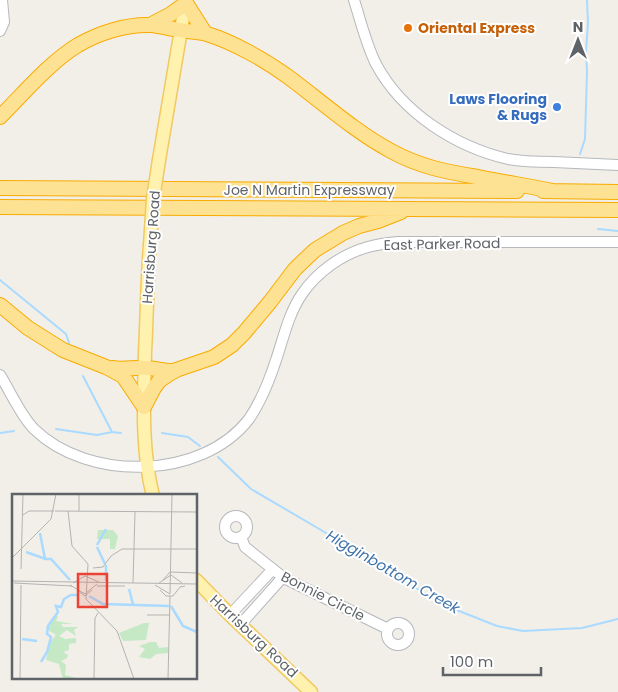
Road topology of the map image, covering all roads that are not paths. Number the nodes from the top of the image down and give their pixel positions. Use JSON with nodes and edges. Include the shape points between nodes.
{"nodes":[{"id":1,"x":2,"y":0,"type":"edge"},
{"id":2,"x":354,"y":0,"type":"edge"},
{"id":3,"x":186,"y":2,"type":"edge"},
{"id":4,"x":150,"y":25,"type":"junction"},
{"id":5,"x":181,"y":30,"type":"junction"},
{"id":6,"x":0,"y":31,"type":"edge"},
{"id":7,"x":205,"y":33,"type":"junction"},
{"id":8,"x":0,"y":117,"type":"edge"},
{"id":9,"x":618,"y":165,"type":"edge"},
{"id":10,"x":0,"y":188,"type":"edge"},
{"id":11,"x":553,"y":191,"type":"junction"},
{"id":12,"x":618,"y":192,"type":"edge"},
{"id":13,"x":0,"y":207,"type":"edge"},
{"id":14,"x":408,"y":209,"type":"junction"},
{"id":15,"x":618,"y":210,"type":"edge"},
{"id":16,"x":618,"y":242,"type":"edge"},
{"id":17,"x":0,"y":305,"type":"edge"},
{"id":18,"x":106,"y":367,"type":"junction"},
{"id":19,"x":145,"y":368,"type":"junction"},
{"id":20,"x":176,"y":370,"type":"junction"},
{"id":21,"x":0,"y":375,"type":"edge"},
{"id":22,"x":144,"y":407,"type":"junction"},
{"id":23,"x":147,"y":467,"type":"junction"},
{"id":24,"x":153,"y":494,"type":"edge"},
{"id":25,"x":241,"y":537,"type":"dead end"},
{"id":26,"x":273,"y":569,"type":"junction"},
{"id":27,"x":283,"y":577,"type":"junction"},
{"id":28,"x":198,"y":582,"type":"edge"},
{"id":29,"x":230,"y":615,"type":"junction"},
{"id":30,"x":240,"y":625,"type":"junction"},
{"id":31,"x":388,"y":629,"type":"dead end"},
{"id":32,"x":303,"y":689,"type":"edge"}],
"edges":[{"from":1,"to":6,"type":"street","via":[[4,22]]},
{"from":2,"to":9,"type":"street","via":[[370,51],[388,83],[403,101],[445,134],[475,149],[508,158]]},
{"from":3,"to":4,"type":"highway"},
{"from":3,"to":5,"type":"main road","name":"Harrisburg Road"},
{"from":3,"to":7,"type":"highway"},
{"from":4,"to":5,"type":"highway"},
{"from":4,"to":8,"type":"highway","via":[[113,31],[78,46],[54,64]]},
{"from":5,"to":7,"type":"highway"},
{"from":5,"to":19,"type":"main road","name":"Harrisburg Road","bridge":true,"via":[[153,199]]},
{"from":7,"to":11,"type":"highway","via":[[236,46],[285,75],[362,133],[410,161],[454,173]]},
{"from":10,"to":11,"type":"highway","name":"Joe N Martin Expressway"},
{"from":11,"to":12,"type":"highway","name":"Joe N Martin Expressway"},
{"from":13,"to":14,"type":"highway","name":"Joe N Martin Expressway"},
{"from":14,"to":15,"type":"highway","name":"Joe N Martin Expressway"},
{"from":14,"to":20,"type":"highway","via":[[343,233],[315,250],[295,269],[232,345],[214,356]]},
{"from":16,"to":23,"type":"street","name":"East Parker Road","via":[[398,242],[368,246],[343,257],[323,270],[302,294],[291,315],[268,383],[248,420],[212,450],[188,460]]},
{"from":17,"to":18,"type":"highway","via":[[63,350]]},
{"from":18,"to":19,"type":"highway","via":[[122,370]]},
{"from":18,"to":22,"type":"highway","via":[[123,376]]},
{"from":19,"to":20,"type":"highway","via":[[168,372]]},
{"from":19,"to":22,"type":"main road","name":"Harrisburg Road"},
{"from":20,"to":22,"type":"highway","via":[[159,381]]},
{"from":21,"to":23,"type":"street","name":"East Parker Road","via":[[28,422],[50,442],[88,460],[125,467]]},
{"from":22,"to":23,"type":"main road","name":"Harrisburg Road"},
{"from":23,"to":24,"type":"main road","name":"Harrisburg Road"},
{"from":25,"to":26,"type":"street","name":"Bonnie Circle","via":[[246,547]]},
{"from":26,"to":27,"type":"street","name":"Bonnie Circle"},
{"from":26,"to":29,"type":"street"},
{"from":27,"to":30,"type":"street"},
{"from":27,"to":31,"type":"street","name":"Bonnie Circle"},
{"from":28,"to":29,"type":"main road","name":"Harrisburg Road"},
{"from":29,"to":30,"type":"main road","name":"Harrisburg Road"},
{"from":30,"to":32,"type":"main road","name":"Harrisburg Road"}]}
